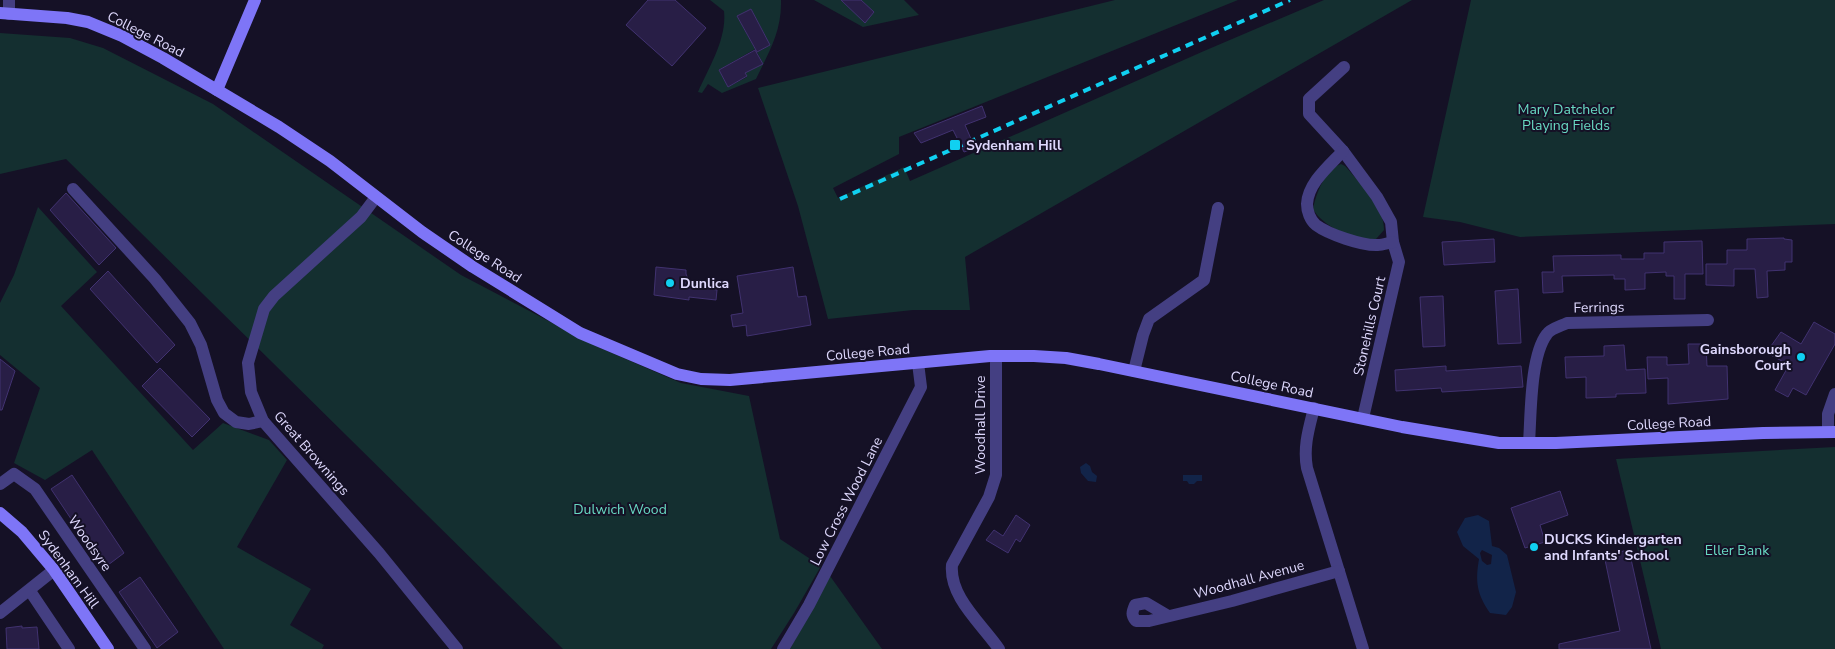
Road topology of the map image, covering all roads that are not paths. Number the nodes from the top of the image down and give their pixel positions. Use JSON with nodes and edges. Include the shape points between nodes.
{"nodes":[{"id":1,"x":9,"y":0,"type":"edge"},
{"id":2,"x":255,"y":0,"type":"edge"},
{"id":3,"x":5,"y":14,"type":"edge"},
{"id":4,"x":1344,"y":67,"type":"dead end"},
{"id":5,"x":217,"y":90,"type":"junction"},
{"id":6,"x":1343,"y":151,"type":"junction"},
{"id":7,"x":73,"y":189,"type":"dead end"},
{"id":8,"x":376,"y":197,"type":"junction"},
{"id":9,"x":1218,"y":208,"type":"dead end"},
{"id":10,"x":1393,"y":242,"type":"junction"},
{"id":11,"x":1708,"y":320,"type":"dead end"},
{"id":12,"x":996,"y":356,"type":"junction"},
{"id":13,"x":918,"y":363,"type":"junction"},
{"id":14,"x":1134,"y":371,"type":"junction"},
{"id":15,"x":1835,"y":394,"type":"edge"},
{"id":16,"x":1314,"y":408,"type":"junction"},
{"id":17,"x":1363,"y":418,"type":"junction"},
{"id":18,"x":263,"y":421,"type":"junction"},
{"id":19,"x":1832,"y":432,"type":"edge"},
{"id":20,"x":1529,"y":443,"type":"junction"},
{"id":21,"x":0,"y":484,"type":"edge"},
{"id":22,"x":0,"y":513,"type":"edge"},
{"id":23,"x":54,"y":570,"type":"junction"},
{"id":24,"x":1339,"y":571,"type":"junction"},
{"id":25,"x":30,"y":591,"type":"junction"},
{"id":26,"x":0,"y":613,"type":"edge"},
{"id":27,"x":1168,"y":616,"type":"dead end"},
{"id":28,"x":69,"y":649,"type":"edge"},
{"id":29,"x":108,"y":649,"type":"edge"},
{"id":30,"x":145,"y":649,"type":"edge"},
{"id":31,"x":457,"y":649,"type":"edge"},
{"id":32,"x":783,"y":649,"type":"edge"},
{"id":33,"x":999,"y":649,"type":"edge"},
{"id":34,"x":1363,"y":649,"type":"edge"}],
"edges":[{"from":1,"to":3,"type":"street","name":"College Road"},
{"from":2,"to":5,"type":"street"},
{"from":3,"to":5,"type":"street","name":"College Road","via":[[88,22],[155,53]]},
{"from":4,"to":6,"type":"street","name":"Stonehills Court","via":[[1309,99],[1308,108],[1309,114]]},
{"from":5,"to":8,"type":"street","name":"College Road","via":[[323,156]]},
{"from":6,"to":10,"type":"street","name":"Stonehills Court","via":[[1391,222]]},
{"from":6,"to":10,"type":"street","via":[[1318,178],[1308,198],[1308,214],[1315,224],[1347,240],[1378,245]]},
{"from":7,"to":18,"type":"street","via":[[155,279],[190,323],[201,345],[216,400],[224,413],[236,422]]},
{"from":8,"to":13,"type":"street","name":"College Road","via":[[473,267],[580,333],[677,374],[730,380]]},
{"from":8,"to":18,"type":"street","name":"Great Brownings","via":[[361,217],[274,296],[264,309],[248,363],[251,392]]},
{"from":9,"to":14,"type":"street","via":[[1204,280],[1149,319]]},
{"from":10,"to":17,"type":"street","name":"Stonehills Court","via":[[1399,262]]},
{"from":11,"to":20,"type":"street","name":"Ferrings","via":[[1567,323],[1547,332],[1535,364]]},
{"from":12,"to":13,"type":"street","name":"College Road"},
{"from":12,"to":14,"type":"street","name":"College Road","via":[[1066,358]]},
{"from":12,"to":33,"type":"street","name":"Woodhall Drive","via":[[996,475],[986,504],[952,565],[952,574],[961,597]]},
{"from":13,"to":32,"type":"street","name":"Low Cross Wood Lane","via":[[921,387]]},
{"from":14,"to":16,"type":"street","name":"College Road"},
{"from":15,"to":19,"type":"street","via":[[1828,414]]},
{"from":16,"to":17,"type":"street","name":"College Road"},
{"from":16,"to":24,"type":"street","via":[[1305,456]]},
{"from":17,"to":20,"type":"street","name":"College Road","via":[[1491,442]]},
{"from":18,"to":31,"type":"street","name":"Great Brownings"},
{"from":19,"to":20,"type":"street","name":"College Road"},
{"from":21,"to":30,"type":"street","name":"Woodsyre","via":[[14,474],[35,489]]},
{"from":22,"to":23,"type":"street","name":"Sydenham Hill","via":[[22,532]]},
{"from":23,"to":25,"type":"street"},
{"from":23,"to":29,"type":"street","name":"Sydenham Hill"},
{"from":24,"to":27,"type":"street","name":"Woodhall Avenue"},
{"from":24,"to":34,"type":"street"},
{"from":25,"to":26,"type":"street"},
{"from":25,"to":28,"type":"street"}]}
